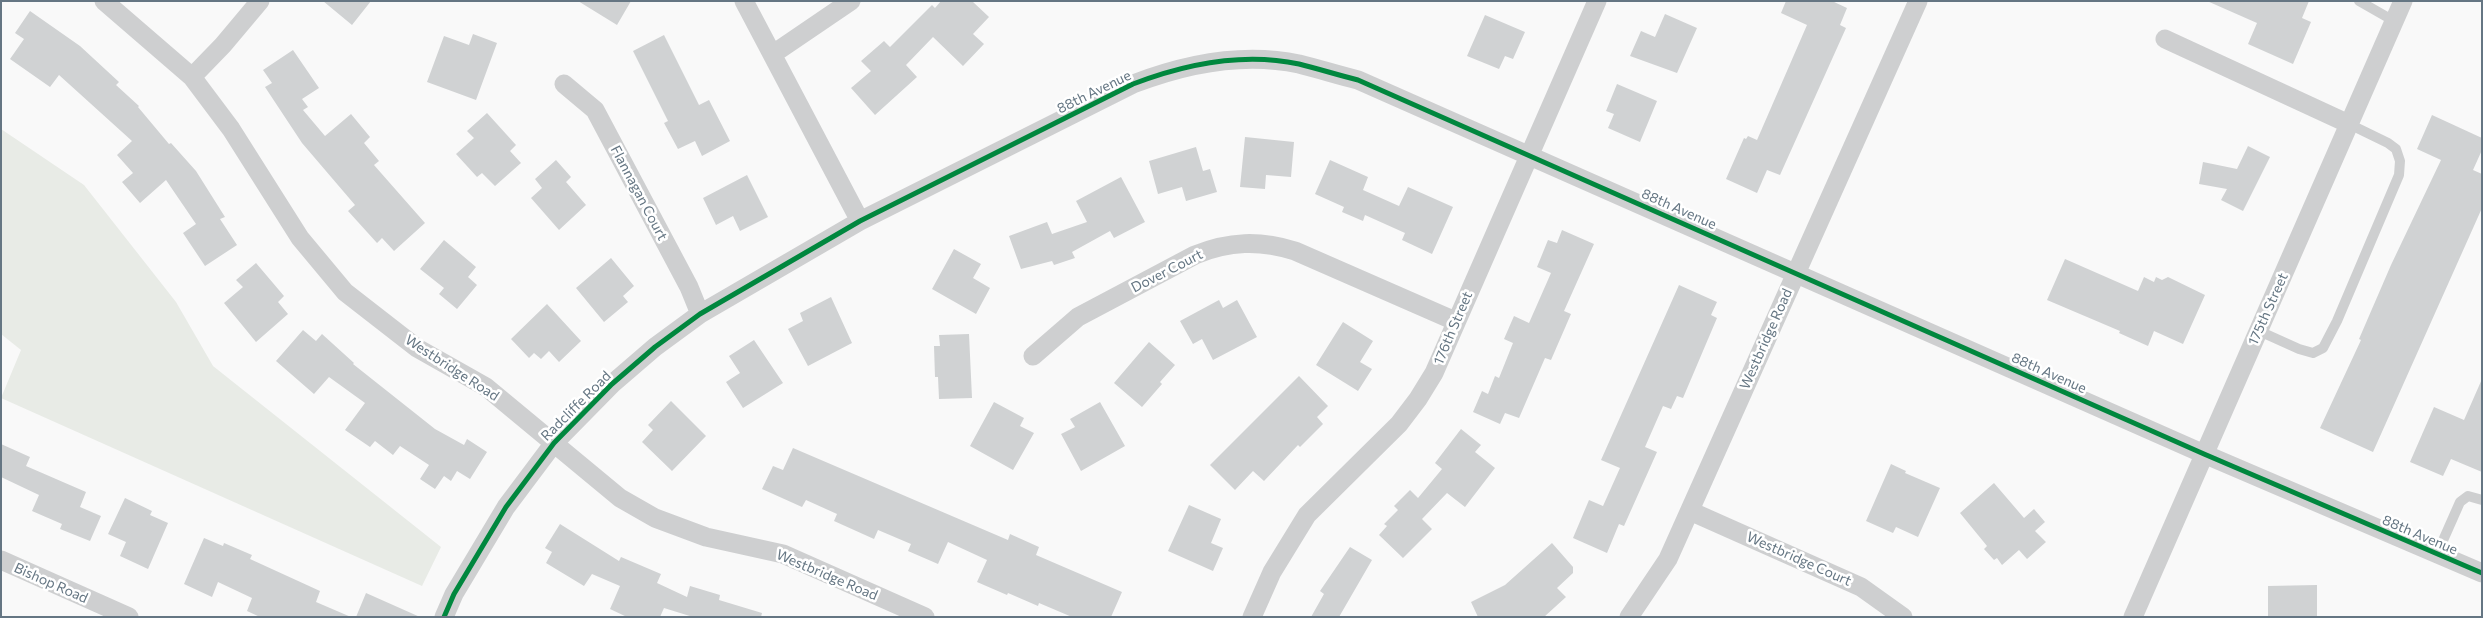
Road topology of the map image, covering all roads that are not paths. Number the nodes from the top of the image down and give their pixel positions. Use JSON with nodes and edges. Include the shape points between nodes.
{"nodes":[{"id":1,"x":104,"y":1,"type":"edge"},
{"id":2,"x":260,"y":1,"type":"edge"},
{"id":3,"x":744,"y":1,"type":"edge"},
{"id":4,"x":851,"y":1,"type":"edge"},
{"id":5,"x":1596,"y":1,"type":"edge"},
{"id":6,"x":1918,"y":1,"type":"edge"},
{"id":7,"x":2359,"y":1,"type":"edge"},
{"id":8,"x":2403,"y":1,"type":"edge"},
{"id":9,"x":2394,"y":22,"type":"junction"},
{"id":10,"x":2165,"y":39,"type":"dead end"},
{"id":11,"x":773,"y":54,"type":"junction"},
{"id":12,"x":192,"y":77,"type":"junction"},
{"id":13,"x":564,"y":84,"type":"dead end"},
{"id":14,"x":2349,"y":124,"type":"junction"},
{"id":15,"x":1530,"y":155,"type":"junction"},
{"id":16,"x":860,"y":221,"type":"junction"},
{"id":17,"x":1795,"y":274,"type":"junction"},
{"id":18,"x":700,"y":314,"type":"junction"},
{"id":19,"x":1455,"y":320,"type":"junction"},
{"id":20,"x":2259,"y":331,"type":"junction"},
{"id":21,"x":1033,"y":356,"type":"dead end"},
{"id":22,"x":554,"y":443,"type":"junction"},
{"id":23,"x":2204,"y":454,"type":"junction"},
{"id":24,"x":2482,"y":500,"type":"edge"},
{"id":25,"x":1690,"y":511,"type":"junction"},
{"id":26,"x":2437,"y":554,"type":"junction"},
{"id":27,"x":1,"y":560,"type":"edge"},
{"id":28,"x":2482,"y":573,"type":"edge"},
{"id":29,"x":129,"y":617,"type":"edge"},
{"id":30,"x":444,"y":617,"type":"edge"},
{"id":31,"x":925,"y":617,"type":"edge"},
{"id":32,"x":1252,"y":617,"type":"edge"},
{"id":33,"x":1629,"y":617,"type":"edge"},
{"id":34,"x":1903,"y":617,"type":"edge"},
{"id":35,"x":2133,"y":617,"type":"edge"}],
"edges":[{"from":1,"to":12,"type":"street","name":"Westbridge Road"},
{"from":2,"to":12,"type":"street"},
{"from":3,"to":11,"type":"street"},
{"from":4,"to":11,"type":"street"},
{"from":5,"to":15,"type":"street","name":"176th Street"},
{"from":6,"to":17,"type":"street","name":"Westbridge Road"},
{"from":7,"to":9,"type":"lane"},
{"from":8,"to":9,"type":"street","name":"175th Street"},
{"from":9,"to":14,"type":"street","name":"175th Street"},
{"from":10,"to":14,"type":"street"},
{"from":11,"to":16,"type":"street"},
{"from":12,"to":22,"type":"street","name":"Westbridge Road","via":[[231,129],[300,238],[345,292],[417,348],[486,387]]},
{"from":13,"to":18,"type":"street","name":"Flannagan Court","via":[[595,110],[689,287]]},
{"from":14,"to":20,"type":"street","name":"175th Street"},
{"from":14,"to":20,"type":"lane","via":[[2388,142],[2396,149],[2400,161],[2393,192],[2345,304],[2323,348],[2313,353]]},
{"from":15,"to":16,"type":"street","name":"88th Avenue","via":[[1358,80],[1297,64],[1254,60],[1205,63],[1133,84]]},
{"from":15,"to":17,"type":"street","name":"88th Avenue"},
{"from":15,"to":19,"type":"street","name":"176th Street"},
{"from":16,"to":18,"type":"street","name":"Radcliffe Road"},
{"from":17,"to":23,"type":"street","name":"88th Avenue"},
{"from":17,"to":25,"type":"street","name":"Westbridge Road"},
{"from":18,"to":22,"type":"street","name":"Radcliffe Road","via":[[612,384]]},
{"from":19,"to":21,"type":"street","name":"Dover Court","via":[[1295,251],[1241,242],[1195,255],[1078,317]]},
{"from":19,"to":32,"type":"street","name":"176th Street","via":[[1434,373],[1418,399],[1379,446],[1307,515],[1272,572]]},
{"from":20,"to":23,"type":"street","name":"175th Street"},
{"from":22,"to":30,"type":"street","name":"Radcliffe Road","via":[[506,507],[454,594]]},
{"from":22,"to":31,"type":"street","name":"Westbridge Road","via":[[620,498],[655,518],[706,537],[784,554]]},
{"from":23,"to":26,"type":"street","name":"88th Avenue"},
{"from":23,"to":35,"type":"street","name":"175th Street"},
{"from":24,"to":26,"type":"lane","via":[[2468,496],[2460,502]]},
{"from":25,"to":33,"type":"street","name":"Westbridge Road","via":[[1668,559]]},
{"from":25,"to":34,"type":"street","name":"Westbridge Court","via":[[1861,587]]},
{"from":26,"to":28,"type":"street","name":"88th Avenue"},
{"from":27,"to":29,"type":"street","name":"Bishop Road"}]}
